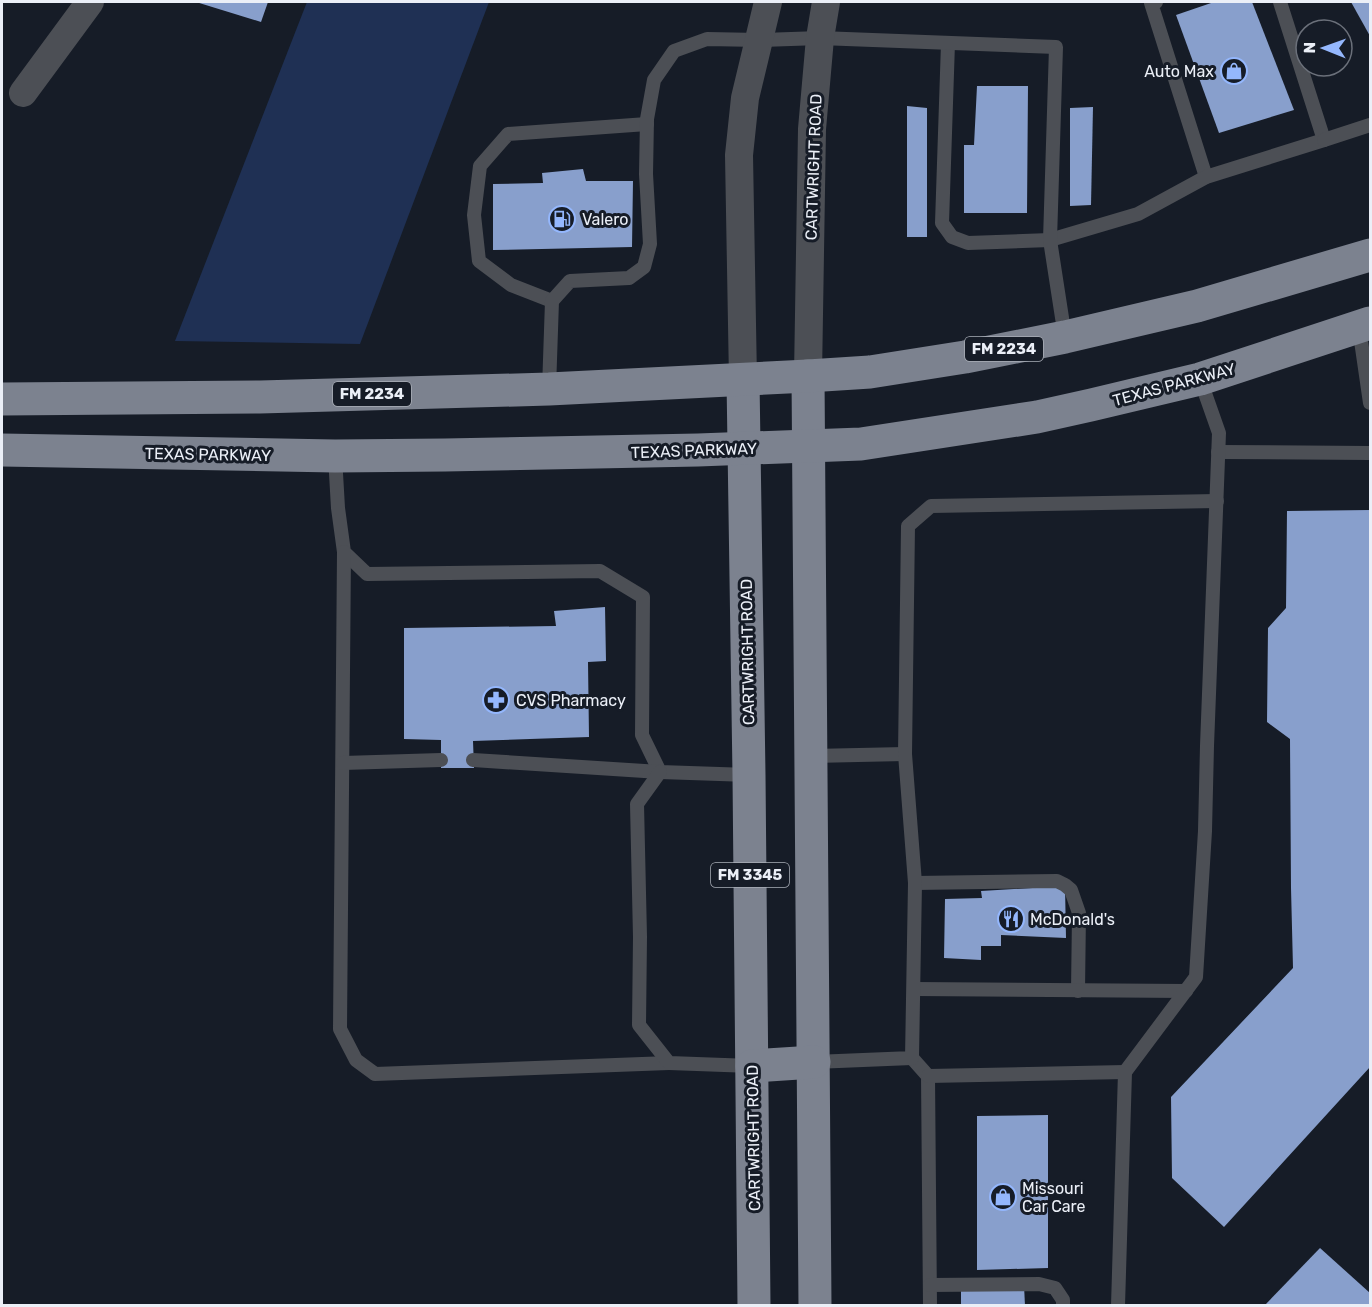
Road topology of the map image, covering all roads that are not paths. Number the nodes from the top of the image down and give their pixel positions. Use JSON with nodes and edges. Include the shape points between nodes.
{"nodes":[{"id":1,"x":90,"y":2,"type":"edge"},
{"id":2,"x":768,"y":2,"type":"edge"},
{"id":3,"x":826,"y":2,"type":"edge"},
{"id":4,"x":1156,"y":2,"type":"edge"},
{"id":5,"x":1280,"y":2,"type":"edge"},
{"id":6,"x":820,"y":38,"type":"junction"},
{"id":7,"x":759,"y":40,"type":"junction"},
{"id":8,"x":948,"y":42,"type":"junction"},
{"id":9,"x":23,"y":93,"type":"dead end"},
{"id":10,"x":647,"y":124,"type":"junction"},
{"id":11,"x":1371,"y":125,"type":"edge"},
{"id":12,"x":1324,"y":140,"type":"junction"},
{"id":13,"x":1206,"y":177,"type":"junction"},
{"id":14,"x":1050,"y":240,"type":"junction"},
{"id":15,"x":1371,"y":255,"type":"edge"},
{"id":16,"x":552,"y":301,"type":"junction"},
{"id":17,"x":1365,"y":325,"type":"edge"},
{"id":18,"x":1065,"y":337,"type":"junction"},
{"id":19,"x":808,"y":376,"type":"junction"},
{"id":20,"x":1200,"y":379,"type":"junction"},
{"id":21,"x":742,"y":380,"type":"junction"},
{"id":22,"x":549,"y":389,"type":"junction"},
{"id":23,"x":2,"y":399,"type":"edge"},
{"id":24,"x":1371,"y":403,"type":"edge"},
{"id":25,"x":808,"y":446,"type":"junction"},
{"id":26,"x":744,"y":449,"type":"junction"},
{"id":27,"x":2,"y":450,"type":"edge"},
{"id":28,"x":1218,"y":452,"type":"junction"},
{"id":29,"x":1371,"y":453,"type":"edge"},
{"id":30,"x":335,"y":456,"type":"junction"},
{"id":31,"x":1217,"y":501,"type":"junction"},
{"id":32,"x":344,"y":552,"type":"junction"},
{"id":33,"x":905,"y":754,"type":"junction"},
{"id":34,"x":812,"y":756,"type":"junction"},
{"id":35,"x":441,"y":760,"type":"dead end"},
{"id":36,"x":473,"y":760,"type":"dead end"},
{"id":37,"x":343,"y":763,"type":"junction"},
{"id":38,"x":660,"y":772,"type":"junction"},
{"id":39,"x":749,"y":775,"type":"junction"},
{"id":40,"x":915,"y":883,"type":"junction"},
{"id":41,"x":914,"y":989,"type":"junction"},
{"id":42,"x":1078,"y":991,"type":"junction"},
{"id":43,"x":1186,"y":991,"type":"junction"},
{"id":44,"x":912,"y":1058,"type":"junction"},
{"id":45,"x":814,"y":1062,"type":"junction"},
{"id":46,"x":669,"y":1063,"type":"junction"},
{"id":47,"x":752,"y":1065,"type":"junction"},
{"id":48,"x":1125,"y":1072,"type":"junction"},
{"id":49,"x":928,"y":1076,"type":"junction"},
{"id":50,"x":930,"y":1285,"type":"junction"},
{"id":51,"x":754,"y":1305,"type":"edge"},
{"id":52,"x":815,"y":1305,"type":"edge"},
{"id":53,"x":930,"y":1305,"type":"edge"},
{"id":54,"x":1063,"y":1305,"type":"edge"},
{"id":55,"x":1118,"y":1305,"type":"edge"}],
"edges":[{"from":1,"to":9,"type":"street"},
{"from":2,"to":7,"type":"street","name":"CARTWRIGHT ROAD"},
{"from":3,"to":6,"type":"street","name":"CARTWRIGHT ROAD"},
{"from":4,"to":13,"type":"lane","via":[[1151,3]]},
{"from":5,"to":12,"type":"lane"},
{"from":6,"to":7,"type":"lane"},
{"from":6,"to":8,"type":"lane"},
{"from":6,"to":19,"type":"street","name":"CARTWRIGHT ROAD","via":[[812,129]]},
{"from":7,"to":10,"type":"lane","via":[[706,39],[674,51],[654,80]]},
{"from":7,"to":21,"type":"street","name":"CARTWRIGHT ROAD","via":[[745,98],[739,155]]},
{"from":8,"to":14,"type":"lane","via":[[942,223],[952,237],[968,243]]},
{"from":8,"to":14,"type":"lane","via":[[1056,46]]},
{"from":10,"to":16,"type":"lane","via":[[650,244],[644,267],[629,278],[570,281]]},
{"from":10,"to":16,"type":"lane","via":[[508,134],[480,166],[474,215],[479,261],[511,285]]},
{"from":11,"to":12,"type":"lane"},
{"from":12,"to":13,"type":"lane"},
{"from":13,"to":14,"type":"lane","via":[[1138,214]]},
{"from":14,"to":18,"type":"lane"},
{"from":15,"to":18,"type":"main road","number":"FM 2234","via":[[1197,306]]},
{"from":16,"to":22,"type":"lane"},
{"from":17,"to":20,"type":"main road","name":"TEXAS PARKWAY"},
{"from":17,"to":24,"type":"lane"},
{"from":18,"to":19,"type":"main road","number":"FM 2234","via":[[870,372]]},
{"from":19,"to":21,"type":"main road","number":"FM 2234"},
{"from":19,"to":25,"type":"main road","name":"CARTWRIGHT ROAD"},
{"from":20,"to":25,"type":"main road","name":"TEXAS PARKWAY","via":[[1037,417],[861,444]]},
{"from":20,"to":28,"type":"lane","via":[[1219,433]]},
{"from":21,"to":22,"type":"main road","number":"FM 2234"},
{"from":21,"to":26,"type":"main road","name":"CARTWRIGHT ROAD"},
{"from":22,"to":23,"type":"main road","number":"FM 2234"},
{"from":25,"to":26,"type":"main road","name":"TEXAS PARKWAY"},
{"from":25,"to":34,"type":"main road","name":"CARTWRIGHT ROAD","number":"FM 3345"},
{"from":26,"to":30,"type":"main road","name":"TEXAS PARKWAY"},
{"from":26,"to":39,"type":"main road","name":"CARTWRIGHT ROAD","number":"FM 3345"},
{"from":27,"to":30,"type":"main road","name":"TEXAS PARKWAY"},
{"from":28,"to":29,"type":"lane"},
{"from":28,"to":31,"type":"lane"},
{"from":30,"to":32,"type":"lane"},
{"from":31,"to":33,"type":"lane","via":[[931,506],[908,526]]},
{"from":31,"to":43,"type":"lane","via":[[1196,977]]},
{"from":32,"to":37,"type":"lane"},
{"from":32,"to":38,"type":"lane","via":[[367,574],[600,571],[643,597],[642,735]]},
{"from":33,"to":34,"type":"lane"},
{"from":33,"to":40,"type":"lane"},
{"from":34,"to":45,"type":"main road","name":"CARTWRIGHT ROAD","number":"FM 3345"},
{"from":35,"to":37,"type":"lane"},
{"from":36,"to":38,"type":"lane"},
{"from":37,"to":46,"type":"lane","via":[[340,1029],[356,1060],[375,1074]]},
{"from":38,"to":39,"type":"lane"},
{"from":38,"to":46,"type":"lane","via":[[638,804],[639,1025]]},
{"from":39,"to":47,"type":"main road","name":"CARTWRIGHT ROAD","number":"FM 3345"},
{"from":40,"to":41,"type":"lane"},
{"from":40,"to":42,"type":"lane","via":[[1056,881],[1065,885],[1071,890],[1079,912]]},
{"from":41,"to":42,"type":"lane"},
{"from":41,"to":44,"type":"lane"},
{"from":42,"to":43,"type":"lane"},
{"from":43,"to":48,"type":"lane"},
{"from":44,"to":45,"type":"lane"},
{"from":44,"to":49,"type":"lane"},
{"from":45,"to":47,"type":"main road"},
{"from":45,"to":52,"type":"main road","name":"CARTWRIGHT ROAD","number":"FM 3345"},
{"from":46,"to":47,"type":"lane"},
{"from":47,"to":51,"type":"main road","name":"CARTWRIGHT ROAD","number":"FM 3345"},
{"from":48,"to":49,"type":"lane"},
{"from":48,"to":55,"type":"lane"},
{"from":49,"to":50,"type":"lane"},
{"from":50,"to":53,"type":"lane"},
{"from":50,"to":54,"type":"lane","via":[[1039,1284],[1055,1288]]}]}
